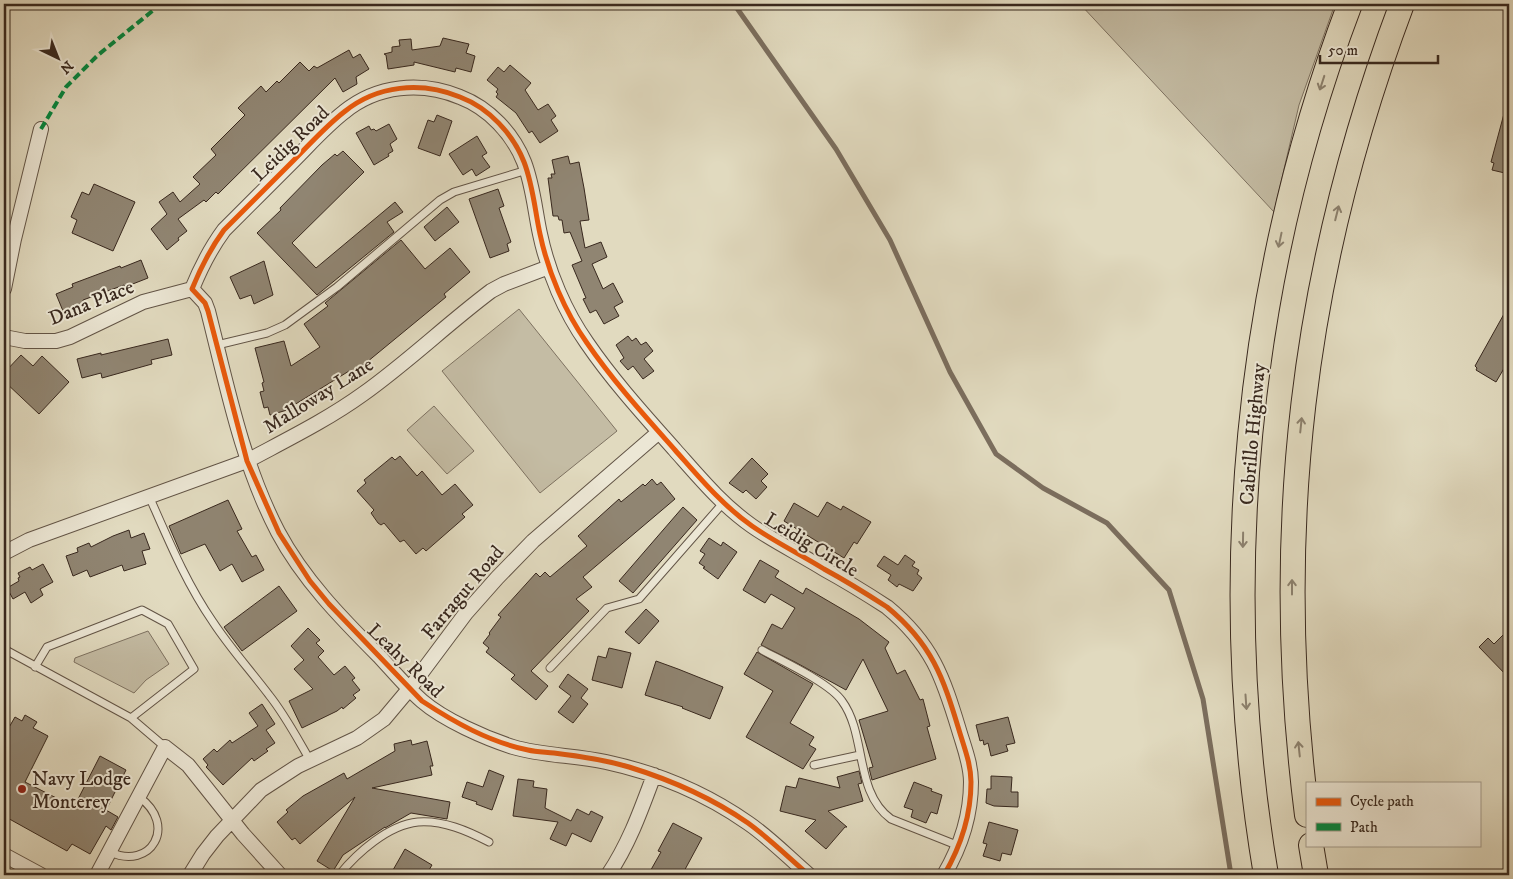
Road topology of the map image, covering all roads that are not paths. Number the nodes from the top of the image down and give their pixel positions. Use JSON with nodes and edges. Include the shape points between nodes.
{"nodes":[{"id":1,"x":1350,"y":4,"type":"edge"},
{"id":2,"x":1402,"y":4,"type":"edge"},
{"id":3,"x":41,"y":129,"type":"dead end"},
{"id":4,"x":527,"y":170,"type":"junction"},
{"id":5,"x":549,"y":266,"type":"junction"},
{"id":6,"x":4,"y":289,"type":"edge"},
{"id":7,"x":192,"y":289,"type":"junction"},
{"id":8,"x":4,"y":337,"type":"edge"},
{"id":9,"x":217,"y":345,"type":"junction"},
{"id":10,"x":659,"y":432,"type":"junction"},
{"id":11,"x":247,"y":461,"type":"junction"},
{"id":12,"x":149,"y":496,"type":"junction"},
{"id":13,"x":724,"y":502,"type":"junction"},
{"id":14,"x":4,"y":553,"type":"edge"},
{"id":15,"x":4,"y":649,"type":"edge"},
{"id":16,"x":762,"y":650,"type":"dead end"},
{"id":17,"x":36,"y":667,"type":"junction"},
{"id":18,"x":550,"y":668,"type":"dead end"},
{"id":19,"x":410,"y":688,"type":"junction"},
{"id":20,"x":131,"y":718,"type":"junction"},
{"id":21,"x":165,"y":747,"type":"junction"},
{"id":22,"x":860,"y":755,"type":"junction"},
{"id":23,"x":310,"y":760,"type":"junction"},
{"id":24,"x":814,"y":765,"type":"dead end"},
{"id":25,"x":654,"y":775,"type":"junction"},
{"id":26,"x":139,"y":797,"type":"junction"},
{"id":27,"x":1306,"y":805,"type":"edge"},
{"id":28,"x":232,"y":820,"type":"junction"},
{"id":29,"x":489,"y":842,"type":"dead end"},
{"id":30,"x":1312,"y":846,"type":"edge"},
{"id":31,"x":959,"y":847,"type":"junction"},
{"id":32,"x":110,"y":852,"type":"junction"},
{"id":33,"x":4,"y":855,"type":"edge"},
{"id":34,"x":41,"y":875,"type":"edge"},
{"id":35,"x":98,"y":875,"type":"edge"},
{"id":36,"x":190,"y":875,"type":"edge"},
{"id":37,"x":280,"y":875,"type":"edge"},
{"id":38,"x":339,"y":875,"type":"edge"},
{"id":39,"x":608,"y":875,"type":"edge"},
{"id":40,"x":809,"y":875,"type":"edge"},
{"id":41,"x":944,"y":875,"type":"edge"},
{"id":42,"x":1266,"y":875,"type":"edge"},
{"id":43,"x":1316,"y":875,"type":"edge"}],
"edges":[{"from":1,"to":42,"type":"highway","name":"Cabrillo Highway","one_way":true,"via":[[1310,122],[1286,213],[1264,324],[1250,426],[1244,529],[1243,650],[1252,770]]},
{"from":27,"to":2,"type":"highway","one_way":true,"via":[[1294,689],[1292,604],[1295,486],[1305,384],[1321,283],[1340,199],[1363,117]]},
{"from":3,"to":6,"type":"street"},
{"from":4,"to":5,"type":"street","name":"Leidig Road"},
{"from":4,"to":7,"type":"street","name":"Leidig Road","via":[[508,133],[483,109],[467,99],[416,87],[378,93],[360,100],[344,112],[224,230],[207,255]]},
{"from":4,"to":9,"type":"lane","via":[[454,192],[285,325],[267,333]]},
{"from":5,"to":10,"type":"street","name":"Leidig Circle","via":[[574,324],[585,341]]},
{"from":5,"to":11,"type":"street","name":"Malloway Lane","via":[[491,291],[362,395]]},
{"from":7,"to":8,"type":"street","name":"Dana Place","via":[[142,302],[56,341]]},
{"from":7,"to":9,"type":"street","name":"Leahy Road","via":[[205,303]]},
{"from":9,"to":11,"type":"street","name":"Leahy Road"},
{"from":10,"to":13,"type":"street","name":"Leidig Circle"},
{"from":10,"to":19,"type":"street","name":"Farragut Road","via":[[533,541],[497,578],[466,613]]},
{"from":11,"to":12,"type":"street","name":"Malloway Lane"},
{"from":11,"to":19,"type":"street","name":"Leahy Road","via":[[279,533],[310,581]]},
{"from":12,"to":14,"type":"street","name":"Malloway Lane","via":[[29,540]]},
{"from":12,"to":23,"type":"lane","via":[[186,579],[212,622],[270,695]]},
{"from":13,"to":18,"type":"lane","via":[[639,599],[607,608]]},
{"from":13,"to":31,"type":"street","name":"Leidig Circle","via":[[764,534],[888,608],[925,646],[943,681],[968,759],[970,802]]},
{"from":15,"to":17,"type":"lane"},
{"from":16,"to":22,"type":"lane","via":[[822,684],[842,700],[852,721]]},
{"from":17,"to":20,"type":"lane"},
{"from":17,"to":20,"type":"lane","via":[[47,647],[142,610],[168,624],[194,669]]},
{"from":19,"to":23,"type":"street","name":"Farragut Road","via":[[384,719],[357,738]]},
{"from":19,"to":25,"type":"street","name":"Leahy Road","via":[[438,712],[494,740],[530,751],[603,761]]},
{"from":20,"to":21,"type":"lane"},
{"from":21,"to":26,"type":"street"},
{"from":21,"to":28,"type":"street","via":[[188,765]]},
{"from":22,"to":24,"type":"lane"},
{"from":22,"to":31,"type":"lane","via":[[872,796],[883,813],[890,819]]},
{"from":23,"to":28,"type":"street","name":"Farragut Road","via":[[261,790]]},
{"from":25,"to":39,"type":"street","via":[[639,816]]},
{"from":25,"to":40,"type":"street","name":"Leahy Road","via":[[680,785],[749,824]]},
{"from":26,"to":32,"type":"street"},
{"from":26,"to":32,"type":"lane","via":[[148,804],[158,821],[156,838],[145,852],[136,856],[118,856]]},
{"from":28,"to":36,"type":"street","name":"Farragut Road"},
{"from":28,"to":37,"type":"street"},
{"from":29,"to":38,"type":"lane","via":[[453,826],[418,822],[404,825],[367,846]]},
{"from":30,"to":43,"type":"highway"},
{"from":31,"to":41,"type":"street","name":"Leidig Circle"},
{"from":32,"to":35,"type":"street"},
{"from":33,"to":34,"type":"street"}]}
